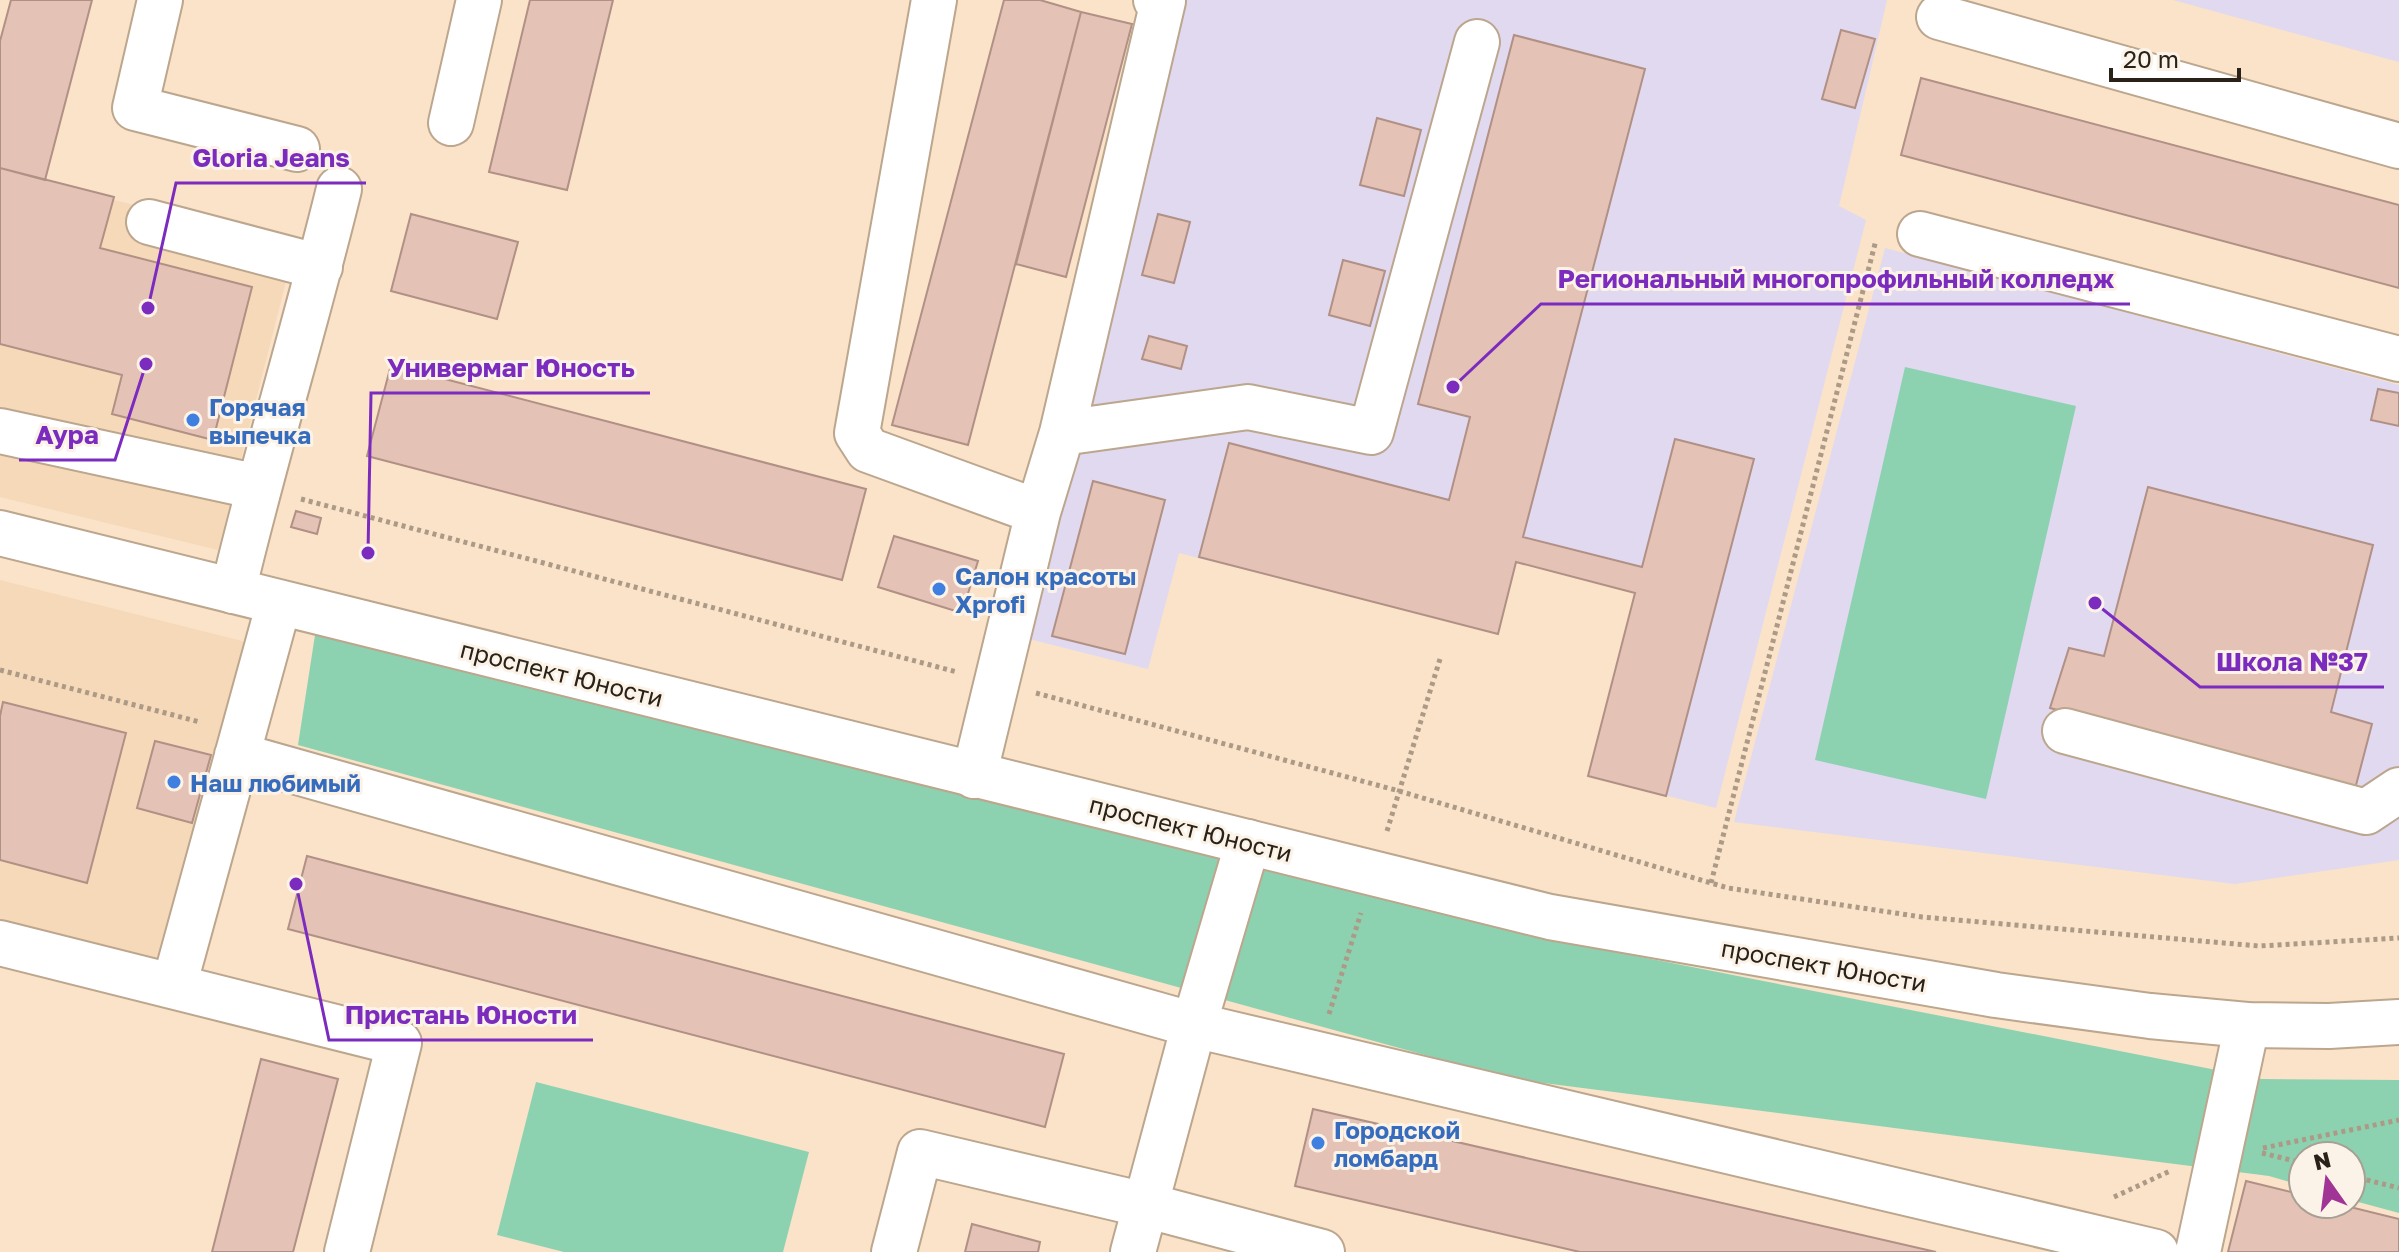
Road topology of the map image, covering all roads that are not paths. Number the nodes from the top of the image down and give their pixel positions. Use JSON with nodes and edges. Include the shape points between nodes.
{"nodes":[{"id":1,"x":160,"y":0,"type":"edge"},
{"id":2,"x":479,"y":0,"type":"edge"},
{"id":3,"x":934,"y":0,"type":"edge"},
{"id":4,"x":1156,"y":0,"type":"edge"},
{"id":5,"x":1939,"y":17,"type":"dead end"},
{"id":6,"x":1477,"y":42,"type":"dead end"},
{"id":7,"x":451,"y":123,"type":"dead end"},
{"id":8,"x":2399,"y":146,"type":"edge"},
{"id":9,"x":297,"y":149,"type":"dead end"},
{"id":10,"x":339,"y":189,"type":"dead end"},
{"id":11,"x":149,"y":222,"type":"dead end"},
{"id":12,"x":1920,"y":234,"type":"road end"},
{"id":13,"x":320,"y":267,"type":"junction"},
{"id":14,"x":2399,"y":359,"type":"edge"},
{"id":15,"x":0,"y":431,"type":"edge"},
{"id":16,"x":1062,"y":433,"type":"junction"},
{"id":17,"x":258,"y":487,"type":"junction"},
{"id":18,"x":1038,"y":512,"type":"junction"},
{"id":19,"x":0,"y":533,"type":"edge"},
{"id":20,"x":233,"y":591,"type":"junction"},
{"id":21,"x":279,"y":603,"type":"junction"},
{"id":22,"x":2065,"y":731,"type":"dead end"},
{"id":23,"x":240,"y":744,"type":"junction"},
{"id":24,"x":974,"y":776,"type":"junction"},
{"id":25,"x":2399,"y":790,"type":"edge"},
{"id":26,"x":1248,"y":842,"type":"junction"},
{"id":27,"x":0,"y":943,"type":"edge"},
{"id":28,"x":174,"y":986,"type":"junction"},
{"id":29,"x":2399,"y":1022,"type":"edge"},
{"id":30,"x":1194,"y":1025,"type":"junction"},
{"id":31,"x":2247,"y":1025,"type":"junction"},
{"id":32,"x":1145,"y":1205,"type":"junction"},
{"id":33,"x":347,"y":1252,"type":"edge"},
{"id":34,"x":894,"y":1252,"type":"edge"},
{"id":35,"x":1133,"y":1252,"type":"edge"},
{"id":36,"x":1322,"y":1252,"type":"edge"},
{"id":37,"x":2156,"y":1252,"type":"edge"},
{"id":38,"x":2198,"y":1252,"type":"edge"}],
"edges":[{"from":1,"to":9,"type":"main road","via":[[135,108]]},
{"from":2,"to":7,"type":"main road"},
{"from":3,"to":18,"type":"main road","via":[[857,433],[868,450]]},
{"from":4,"to":16,"type":"main road","via":[[1163,1]]},
{"from":5,"to":8,"type":"main road"},
{"from":6,"to":16,"type":"main road","via":[[1371,432],[1248,407]]},
{"from":10,"to":13,"type":"main road"},
{"from":11,"to":13,"type":"main road"},
{"from":12,"to":14,"type":"main road"},
{"from":13,"to":17,"type":"main road"},
{"from":15,"to":17,"type":"main road"},
{"from":16,"to":18,"type":"main road"},
{"from":17,"to":20,"type":"main road"},
{"from":18,"to":24,"type":"main road"},
{"from":19,"to":20,"type":"main road","name":"проспект Юности"},
{"from":20,"to":21,"type":"main road","name":"проспект Юности"},
{"from":21,"to":23,"type":"main road"},
{"from":21,"to":24,"type":"main road","name":"проспект Юности"},
{"from":22,"to":25,"type":"main road","via":[[2366,812]]},
{"from":23,"to":28,"type":"main road"},
{"from":23,"to":30,"type":"main road"},
{"from":24,"to":26,"type":"main road","name":"проспект Юности"},
{"from":26,"to":30,"type":"main road"},
{"from":26,"to":31,"type":"main road","name":"проспект Юности","via":[[1550,917],[1996,995]]},
{"from":27,"to":28,"type":"main road"},
{"from":28,"to":33,"type":"main road","via":[[399,1043]]},
{"from":29,"to":31,"type":"main road","name":"проспект Юности"},
{"from":30,"to":32,"type":"main road"},
{"from":30,"to":37,"type":"main road"},
{"from":31,"to":38,"type":"main road"},
{"from":32,"to":34,"type":"main road","via":[[920,1152]]},
{"from":32,"to":35,"type":"main road"},
{"from":32,"to":36,"type":"main road"}]}
